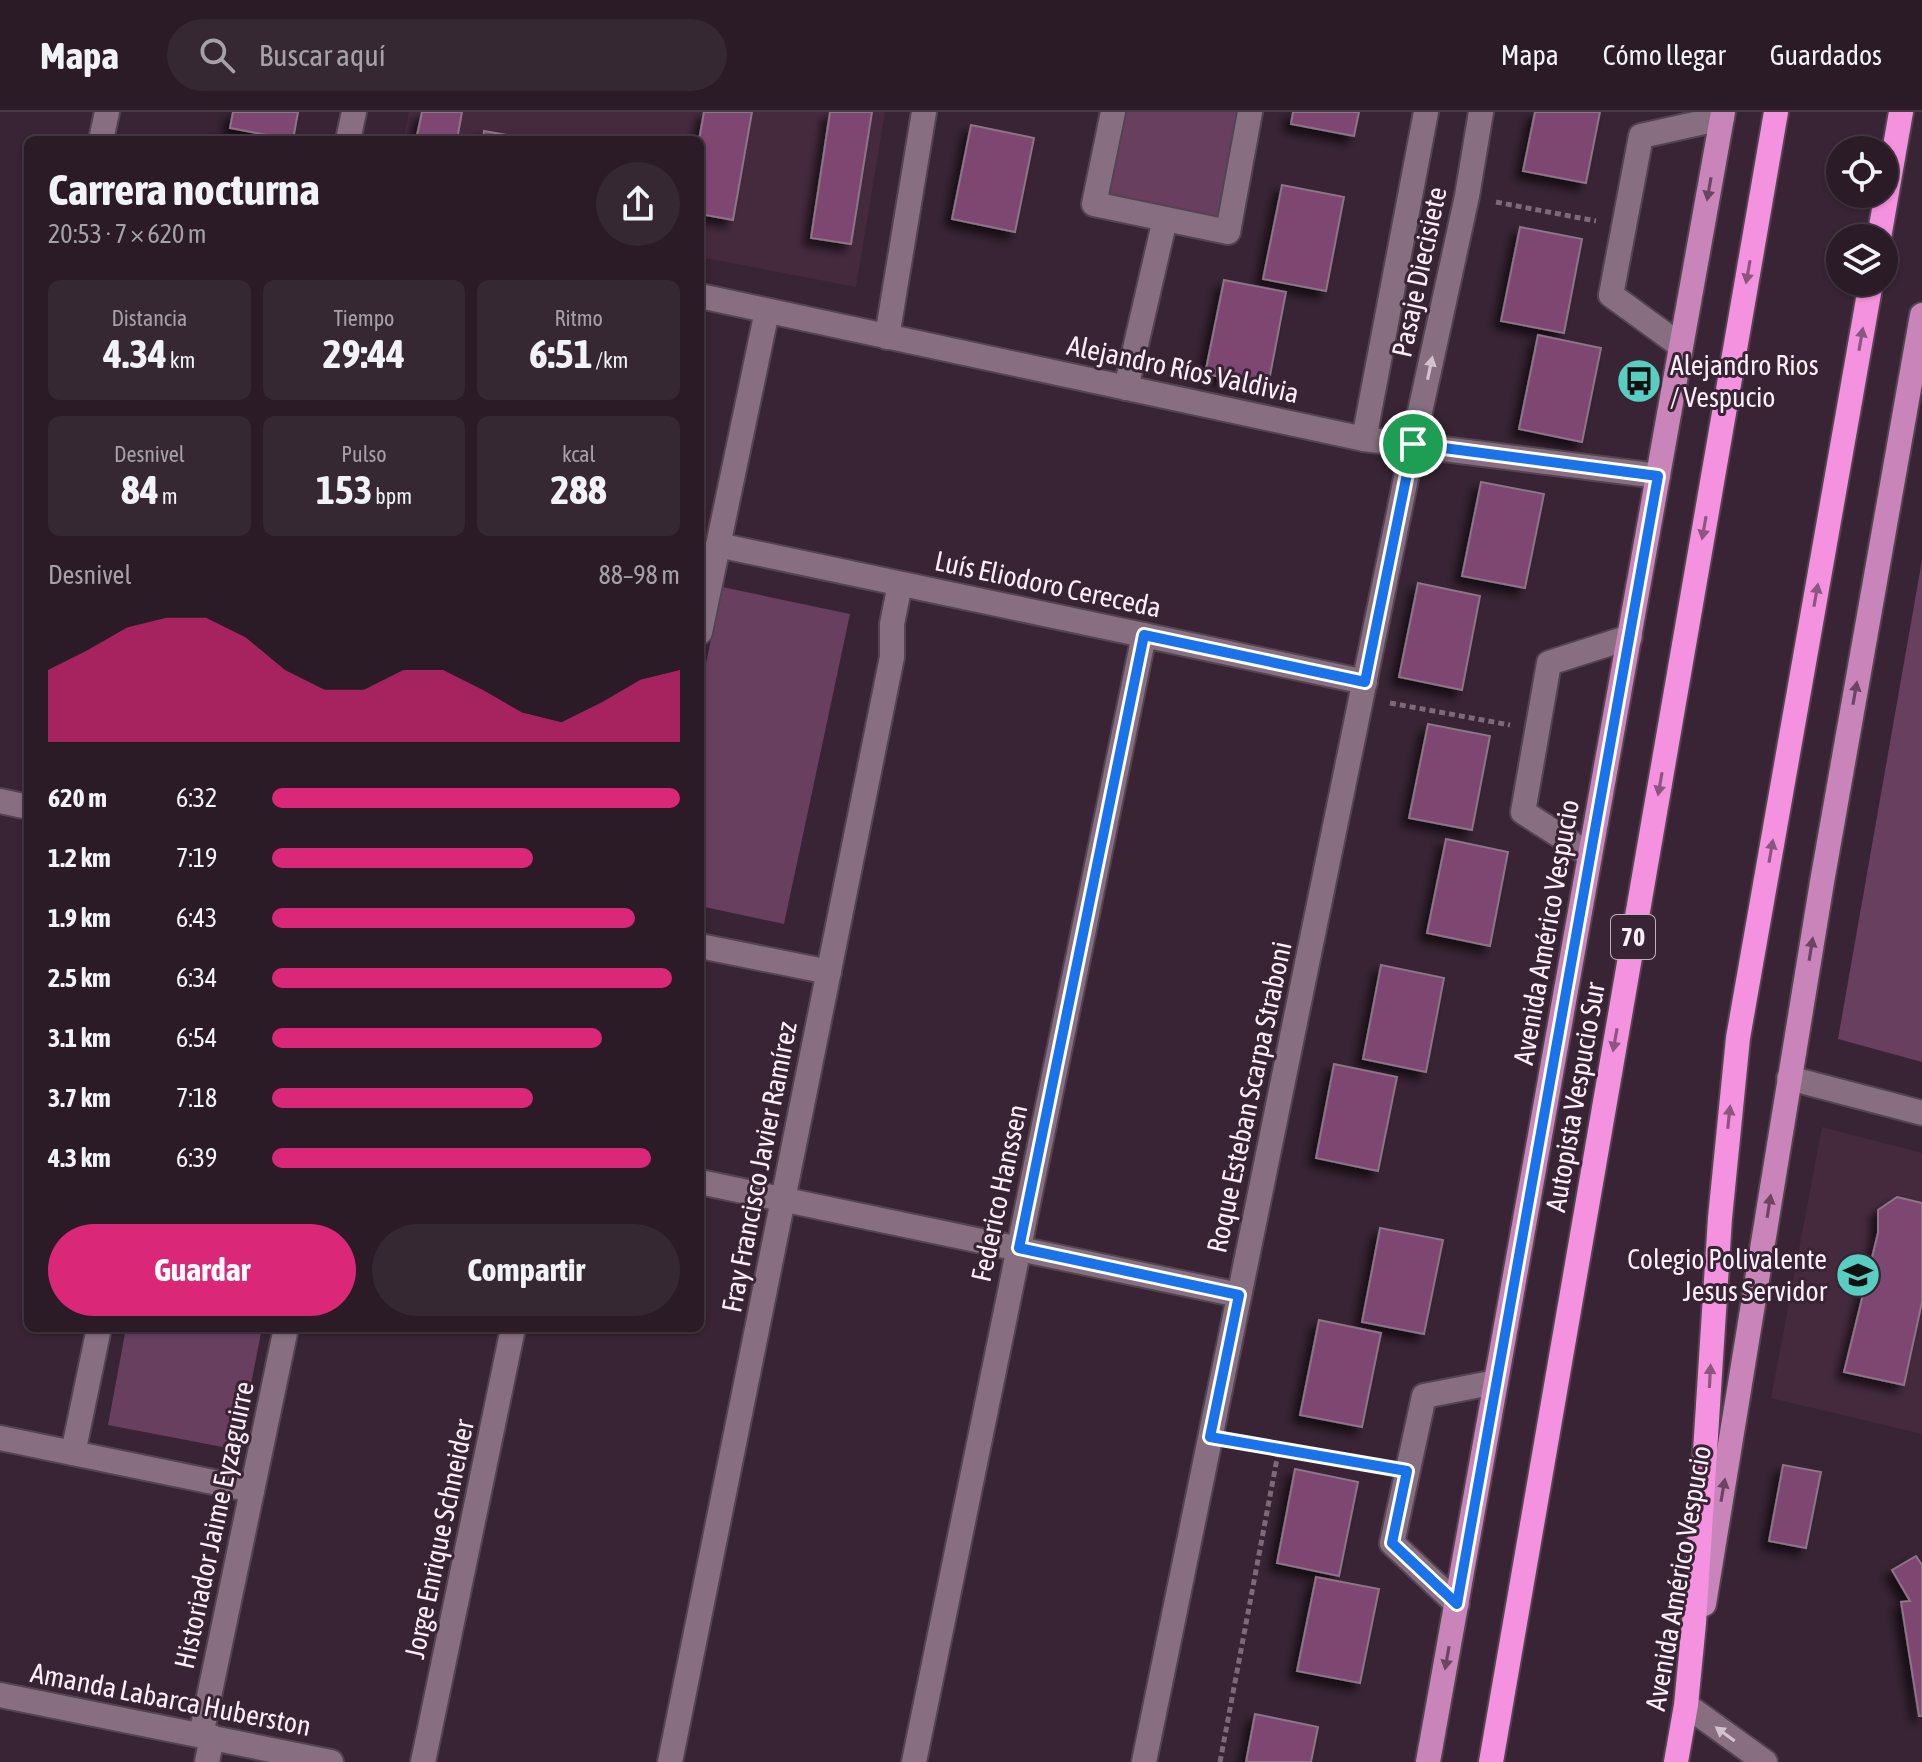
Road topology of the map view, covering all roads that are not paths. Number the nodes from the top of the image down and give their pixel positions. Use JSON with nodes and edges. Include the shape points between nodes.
{"nodes":[{"id":1,"x":107,"y":112,"type":"edge"},
{"id":2,"x":354,"y":112,"type":"edge"},
{"id":3,"x":924,"y":112,"type":"edge"},
{"id":4,"x":1113,"y":112,"type":"edge"},
{"id":5,"x":1250,"y":112,"type":"edge"},
{"id":6,"x":1426,"y":112,"type":"edge"},
{"id":7,"x":1481,"y":112,"type":"edge"},
{"id":8,"x":1776,"y":112,"type":"edge"},
{"id":9,"x":1901,"y":112,"type":"edge"},
{"id":10,"x":1722,"y":115,"type":"edge"},
{"id":11,"x":102,"y":136,"type":"edge"},
{"id":12,"x":349,"y":136,"type":"edge"},
{"id":13,"x":1165,"y":219,"type":"junction"},
{"id":14,"x":1881,"y":224,"type":"edge"},
{"id":15,"x":1869,"y":296,"type":"edge"},
{"id":16,"x":704,"y":297,"type":"edge"},
{"id":17,"x":767,"y":311,"type":"junction"},
{"id":18,"x":1922,"y":315,"type":"edge"},
{"id":19,"x":887,"y":337,"type":"junction"},
{"id":20,"x":1681,"y":346,"type":"junction"},
{"id":21,"x":1126,"y":388,"type":"junction"},
{"id":22,"x":1364,"y":439,"type":"junction"},
{"id":23,"x":1413,"y":444,"type":"junction"},
{"id":24,"x":1658,"y":476,"type":"junction"},
{"id":25,"x":718,"y":545,"type":"junction"},
{"id":26,"x":900,"y":584,"type":"junction"},
{"id":27,"x":704,"y":613,"type":"edge"},
{"id":28,"x":1144,"y":635,"type":"junction"},
{"id":29,"x":1630,"y":637,"type":"junction"},
{"id":30,"x":1363,"y":690,"type":"junction"},
{"id":31,"x":0,"y":801,"type":"edge"},
{"id":32,"x":24,"y":806,"type":"edge"},
{"id":33,"x":1590,"y":855,"type":"junction"},
{"id":34,"x":704,"y":947,"type":"edge"},
{"id":35,"x":829,"y":972,"type":"junction"},
{"id":36,"x":1789,"y":1078,"type":"junction"},
{"id":37,"x":1922,"y":1113,"type":"edge"},
{"id":38,"x":704,"y":1183,"type":"edge"},
{"id":39,"x":783,"y":1200,"type":"junction"},
{"id":40,"x":1019,"y":1248,"type":"junction"},
{"id":41,"x":1239,"y":1295,"type":"junction"},
{"id":42,"x":98,"y":1332,"type":"edge"},
{"id":43,"x":285,"y":1332,"type":"edge"},
{"id":44,"x":512,"y":1332,"type":"edge"},
{"id":45,"x":1496,"y":1382,"type":"junction"},
{"id":46,"x":0,"y":1438,"type":"edge"},
{"id":47,"x":73,"y":1453,"type":"junction"},
{"id":48,"x":252,"y":1490,"type":"junction"},
{"id":49,"x":1457,"y":1604,"type":"junction"},
{"id":50,"x":0,"y":1695,"type":"edge"},
{"id":51,"x":1686,"y":1705,"type":"junction"},
{"id":52,"x":207,"y":1736,"type":"junction"},
{"id":53,"x":207,"y":1762,"type":"edge"},
{"id":54,"x":331,"y":1762,"type":"edge"},
{"id":55,"x":423,"y":1762,"type":"edge"},
{"id":56,"x":670,"y":1762,"type":"edge"},
{"id":57,"x":914,"y":1762,"type":"edge"},
{"id":58,"x":1144,"y":1762,"type":"edge"},
{"id":59,"x":1428,"y":1762,"type":"edge"},
{"id":60,"x":1491,"y":1762,"type":"edge"},
{"id":61,"x":1676,"y":1762,"type":"edge"},
{"id":62,"x":1765,"y":1762,"type":"edge"}],
"edges":[{"from":1,"to":11,"type":"street"},
{"from":2,"to":12,"type":"street"},
{"from":3,"to":19,"type":"street"},
{"from":4,"to":13,"type":"street","via":[[1094,204]]},
{"from":5,"to":13,"type":"street","via":[[1228,232]]},
{"from":6,"to":22,"type":"street","name":"Pasaje Diecisiete"},
{"from":23,"to":7,"type":"street","name":"Pasaje Diecisiete","one_way":true},
{"from":8,"to":60,"type":"highway","name":"Autopista Vespucio Sur","number":"70","one_way":true},
{"from":9,"to":14,"type":"highway"},
{"from":10,"to":20,"type":"main road","name":"Avenida Américo Vespucio","one_way":true},
{"from":10,"to":20,"type":"street","via":[[1641,136],[1611,295]]},
{"from":13,"to":21,"type":"street"},
{"from":51,"to":15,"type":"highway","one_way":true,"via":[[1738,1038]]},
{"from":16,"to":17,"type":"street","name":"Alejandro Ríos Valdivia"},
{"from":17,"to":19,"type":"street","name":"Alejandro Ríos Valdivia"},
{"from":17,"to":25,"type":"street"},
{"from":36,"to":18,"type":"main road","name":"Avenida Américo Vespucio","one_way":true},
{"from":19,"to":21,"type":"street","name":"Alejandro Ríos Valdivia"},
{"from":20,"to":24,"type":"main road","name":"Avenida Américo Vespucio"},
{"from":21,"to":22,"type":"street","name":"Alejandro Ríos Valdivia"},
{"from":22,"to":23,"type":"street","name":"Alejandro Ríos Valdivia"},
{"from":23,"to":24,"type":"street","name":"Alejandro Ríos Valdivia"},
{"from":23,"to":30,"type":"street","name":"Roque Esteban Scarpa Straboni"},
{"from":24,"to":29,"type":"main road","name":"Avenida Américo Vespucio"},
{"from":25,"to":26,"type":"street","name":"Luís Eliodoro Cereceda"},
{"from":25,"to":27,"type":"street"},
{"from":26,"to":28,"type":"street","name":"Luís Eliodoro Cereceda"},
{"from":26,"to":35,"type":"street","name":"Fray Francisco Javier Ramírez","via":[[892,657]]},
{"from":28,"to":30,"type":"street","name":"Luís Eliodoro Cereceda"},
{"from":28,"to":40,"type":"street","name":"Federico Hanssen"},
{"from":29,"to":33,"type":"main road","name":"Avenida Américo Vespucio"},
{"from":29,"to":33,"type":"street","via":[[1549,663],[1523,812]]},
{"from":30,"to":41,"type":"street","name":"Roque Esteban Scarpa Straboni"},
{"from":31,"to":32,"type":"street"},
{"from":33,"to":45,"type":"main road","name":"Avenida Américo Vespucio"},
{"from":34,"to":35,"type":"street"},
{"from":35,"to":39,"type":"street","name":"Fray Francisco Javier Ramírez"},
{"from":36,"to":37,"type":"street"},
{"from":51,"to":36,"type":"main road","name":"Avenida Américo Vespucio","one_way":true},
{"from":38,"to":39,"type":"street"},
{"from":39,"to":40,"type":"street"},
{"from":39,"to":56,"type":"street","name":"Fray Francisco Javier Ramírez"},
{"from":40,"to":41,"type":"street"},
{"from":40,"to":57,"type":"street","name":"Federico Hanssen"},
{"from":41,"to":58,"type":"street","name":"Roque Esteban Scarpa Straboni"},
{"from":42,"to":47,"type":"street"},
{"from":43,"to":48,"type":"street","name":"Historiador Jaime Eyzaguirre"},
{"from":44,"to":55,"type":"street","name":"Jorge Enrique Schneider"},
{"from":45,"to":49,"type":"main road","name":"Avenida Américo Vespucio"},
{"from":45,"to":49,"type":"street","via":[[1424,1396],[1392,1543]]},
{"from":46,"to":47,"type":"street"},
{"from":47,"to":48,"type":"street"},
{"from":48,"to":52,"type":"street","name":"Historiador Jaime Eyzaguirre"},
{"from":49,"to":59,"type":"main road","name":"Avenida Américo Vespucio","one_way":true},
{"from":50,"to":52,"type":"street","name":"Amanda Labarca Huberston"},
{"from":51,"to":61,"type":"highway","name":"Avenida Américo Vespucio"},
{"from":62,"to":51,"type":"street","one_way":true},
{"from":52,"to":53,"type":"street","name":"Historiador Jaime Eyzaguirre"},
{"from":52,"to":54,"type":"street","name":"Amanda Labarca Huberston"}]}
